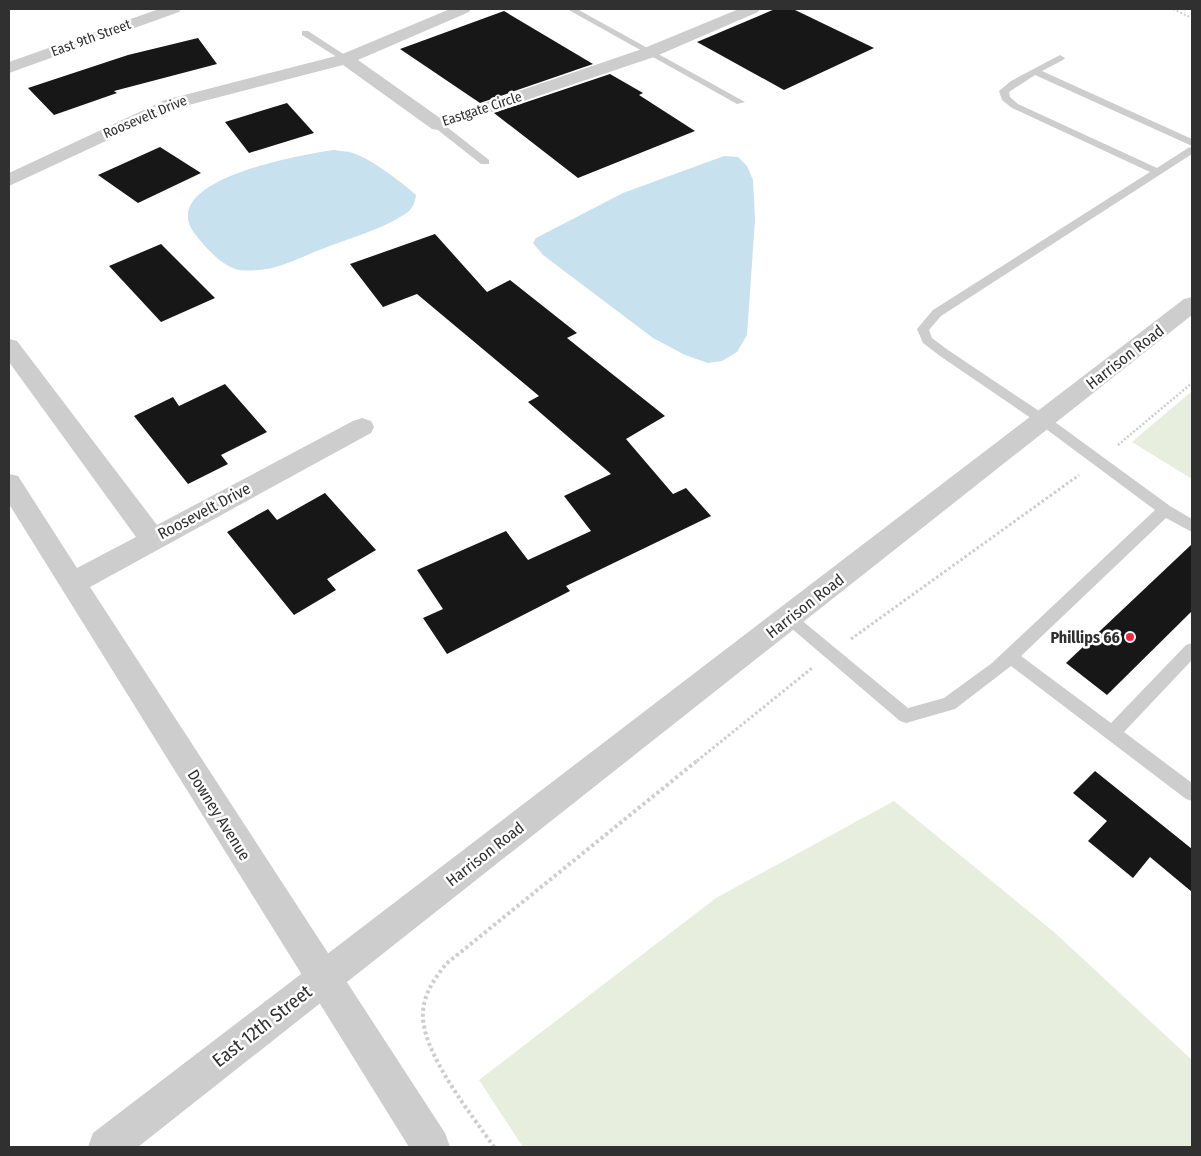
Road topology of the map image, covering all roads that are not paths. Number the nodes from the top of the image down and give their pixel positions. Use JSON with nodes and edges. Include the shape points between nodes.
{"nodes":[{"id":1,"x":173,"y":9,"type":"edge"},
{"id":2,"x":463,"y":9,"type":"edge"},
{"id":3,"x":570,"y":9,"type":"edge"},
{"id":4,"x":752,"y":9,"type":"edge"},
{"id":5,"x":305,"y":32,"type":"dead end"},
{"id":6,"x":648,"y":53,"type":"junction"},
{"id":7,"x":1060,"y":58,"type":"dead end"},
{"id":8,"x":346,"y":59,"type":"junction"},
{"id":9,"x":9,"y":68,"type":"edge"},
{"id":10,"x":1036,"y":72,"type":"junction"},
{"id":11,"x":740,"y":102,"type":"dead end"},
{"id":12,"x":438,"y":125,"type":"junction"},
{"id":13,"x":1192,"y":143,"type":"edge"},
{"id":14,"x":1192,"y":150,"type":"edge"},
{"id":15,"x":485,"y":162,"type":"dead end"},
{"id":16,"x":1158,"y":172,"type":"junction"},
{"id":17,"x":9,"y":180,"type":"edge"},
{"id":18,"x":1192,"y":304,"type":"edge"},
{"id":19,"x":9,"y":346,"type":"edge"},
{"id":20,"x":1044,"y":420,"type":"junction"},
{"id":21,"x":362,"y":427,"type":"dead end"},
{"id":22,"x":9,"y":483,"type":"edge"},
{"id":23,"x":1165,"y":510,"type":"junction"},
{"id":24,"x":1192,"y":526,"type":"edge"},
{"id":25,"x":152,"y":539,"type":"junction"},
{"id":26,"x":73,"y":584,"type":"junction"},
{"id":27,"x":789,"y":618,"type":"junction"},
{"id":28,"x":1192,"y":650,"type":"edge"},
{"id":29,"x":1011,"y":657,"type":"junction"},
{"id":30,"x":1112,"y":733,"type":"junction"},
{"id":31,"x":1192,"y":793,"type":"edge"},
{"id":32,"x":417,"y":906,"type":"joint"},
{"id":33,"x":322,"y":979,"type":"junction"},
{"id":34,"x":107,"y":1147,"type":"edge"},
{"id":35,"x":430,"y":1147,"type":"edge"}],
"edges":[{"from":1,"to":9,"type":"street","name":"East 9th Street"},
{"from":2,"to":8,"type":"street"},
{"from":3,"to":6,"type":"lane"},
{"from":4,"to":6,"type":"street","name":"Eastgate Circle"},
{"from":5,"to":8,"type":"lane"},
{"from":6,"to":11,"type":"lane"},
{"from":6,"to":12,"type":"street","name":"Eastgate Circle"},
{"from":7,"to":10,"type":"lane"},
{"from":8,"to":12,"type":"street","name":"Eastgate Circle"},
{"from":8,"to":17,"type":"street","name":"Roosevelt Drive","via":[[171,104]]},
{"from":10,"to":13,"type":"lane"},
{"from":10,"to":16,"type":"lane","via":[[1004,91],[1005,98],[1015,106]]},
{"from":12,"to":15,"type":"lane"},
{"from":14,"to":16,"type":"lane"},
{"from":16,"to":20,"type":"lane","via":[[937,313],[923,329],[932,344]]},
{"from":18,"to":20,"type":"street","name":"Harrison Road"},
{"from":19,"to":25,"type":"street","name":"Roosevelt Drive"},
{"from":20,"to":23,"type":"lane"},
{"from":20,"to":27,"type":"street","name":"Harrison Road"},
{"from":21,"to":25,"type":"street","name":"Roosevelt Drive"},
{"from":22,"to":26,"type":"street","name":"Downey Avenue"},
{"from":23,"to":24,"type":"lane"},
{"from":23,"to":29,"type":"lane"},
{"from":25,"to":26,"type":"street"},
{"from":26,"to":33,"type":"street","name":"Downey Avenue"},
{"from":27,"to":29,"type":"lane","via":[[906,716],[949,704]]},
{"from":27,"to":32,"type":"street","name":"Harrison Road"},
{"from":28,"to":30,"type":"lane"},
{"from":29,"to":30,"type":"lane"},
{"from":30,"to":31,"type":"lane"},
{"from":32,"to":33,"type":"street","name":"East 12th Street"},
{"from":33,"to":34,"type":"street","name":"East 12th Street"},
{"from":33,"to":35,"type":"street","name":"Downey Avenue"}]}
